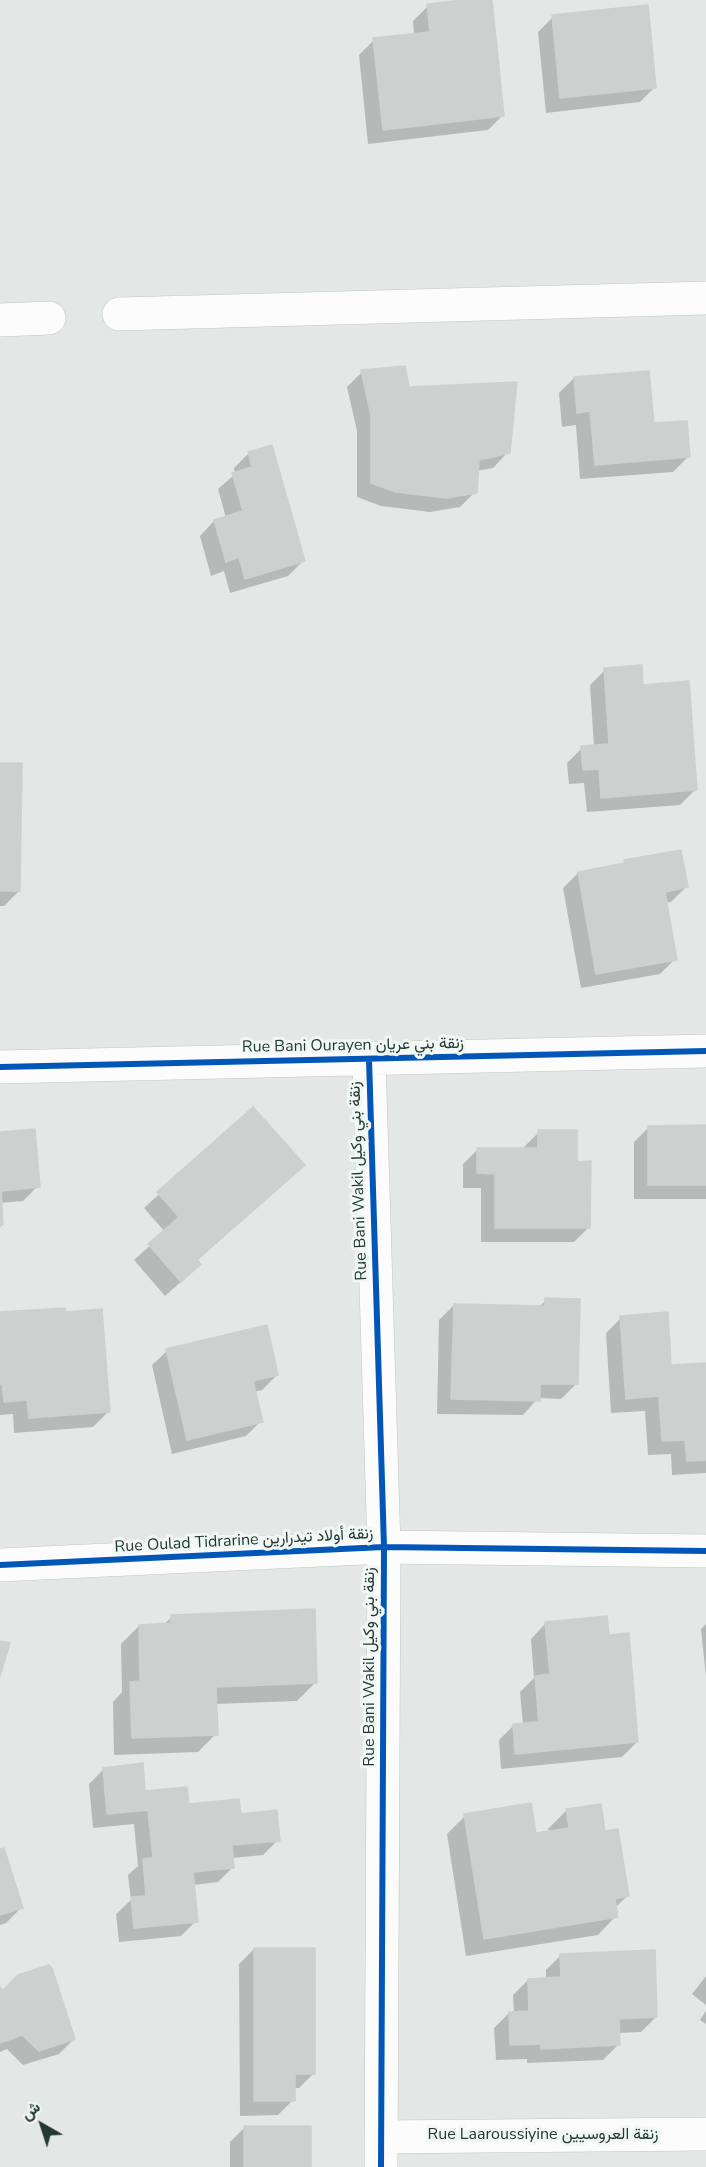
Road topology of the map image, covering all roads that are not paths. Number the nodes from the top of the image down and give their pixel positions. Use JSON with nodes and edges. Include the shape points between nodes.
{"nodes":[{"id":1,"x":706,"y":298,"type":"edge"},
{"id":2,"x":119,"y":314,"type":"dead end"},
{"id":3,"x":50,"y":318,"type":"dead end"},
{"id":4,"x":0,"y":320,"type":"edge"},
{"id":5,"x":706,"y":1052,"type":"edge"},
{"id":6,"x":369,"y":1059,"type":"junction"},
{"id":7,"x":0,"y":1067,"type":"edge"},
{"id":8,"x":384,"y":1547,"type":"junction"},
{"id":9,"x":706,"y":1551,"type":"edge"},
{"id":10,"x":0,"y":1564,"type":"edge"},
{"id":11,"x":706,"y":2134,"type":"edge"},
{"id":12,"x":381,"y":2152,"type":"edge"}],
"edges":[{"from":1,"to":2,"type":"street"},
{"from":3,"to":4,"type":"street"},
{"from":5,"to":6,"type":"street","name":"Rue Bani Ourayen زنقة بني عريان"},
{"from":6,"to":7,"type":"street","name":"Rue Bani Ourayen زنقة بني عريان"},
{"from":6,"to":8,"type":"street","name":"Rue Bani Wakil زنقة بني وكيل"},
{"from":8,"to":9,"type":"street","name":"Rue Oulad Tidrarine زنقة أولاد تيدرارين"},
{"from":8,"to":10,"type":"street","name":"Rue Oulad Tidrarine زنقة أولاد تيدرارين"},
{"from":8,"to":12,"type":"street","name":"Rue Bani Wakil زنقة بني وكيل"},
{"from":11,"to":12,"type":"street","name":"Rue Laaroussiyine زنقة العروسيين"}]}
